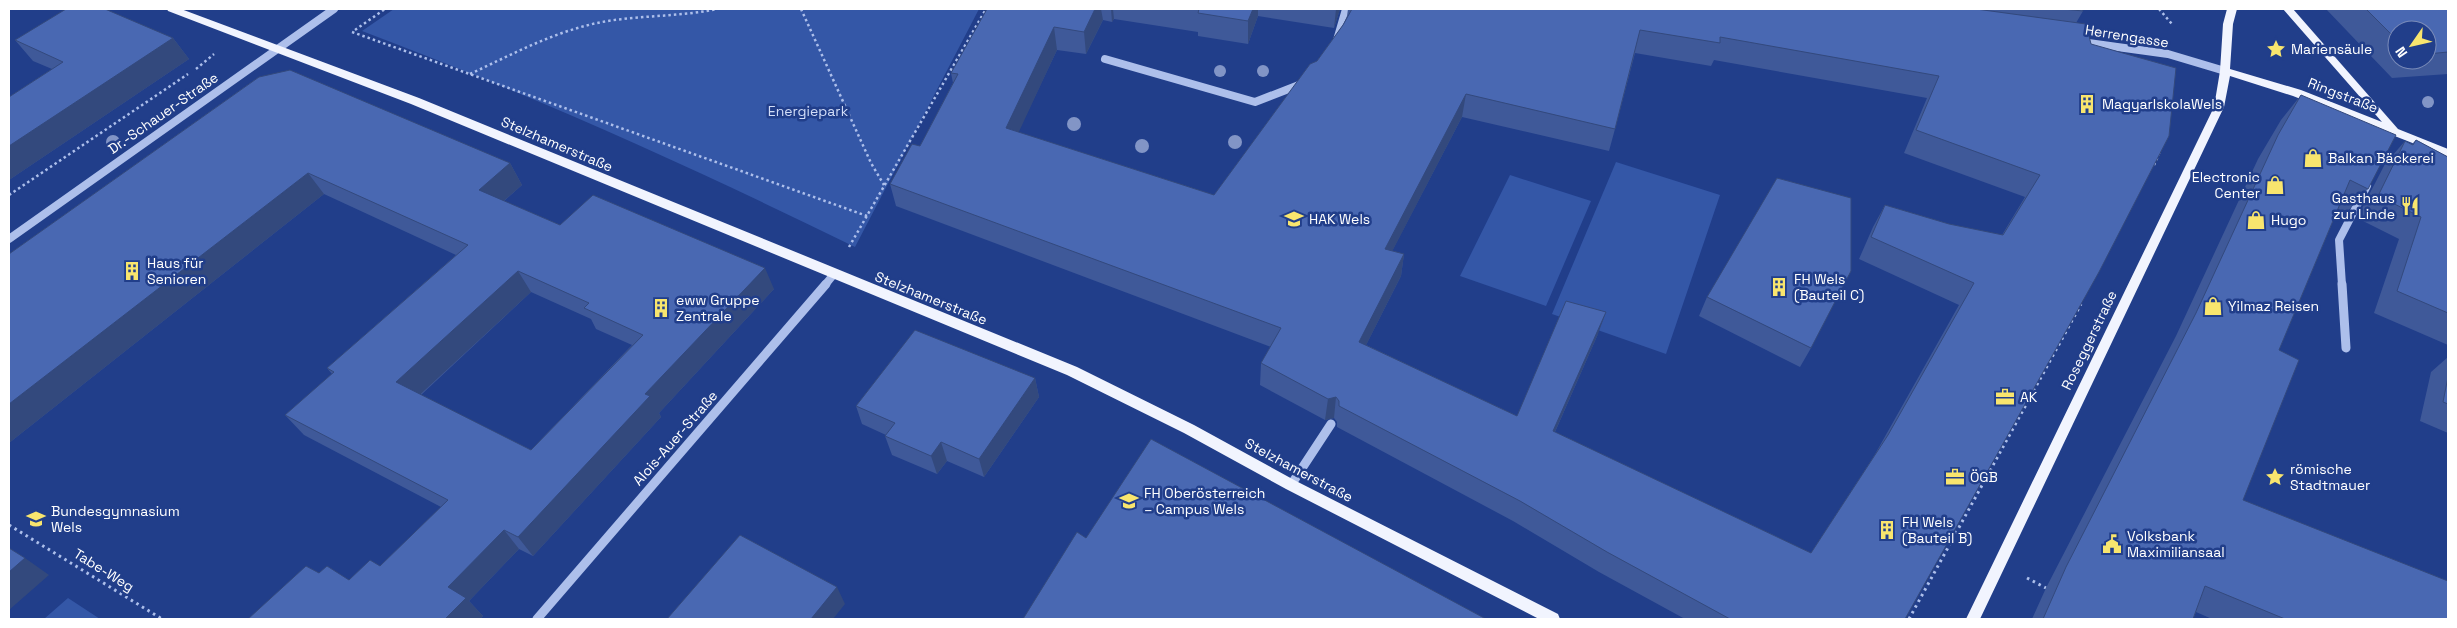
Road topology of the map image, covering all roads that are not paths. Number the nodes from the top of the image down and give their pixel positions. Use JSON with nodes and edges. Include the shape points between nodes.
{"nodes":[{"id":1,"x":172,"y":9,"type":"edge"},
{"id":2,"x":334,"y":9,"type":"edge"},
{"id":3,"x":1346,"y":9,"type":"edge"},
{"id":4,"x":2232,"y":9,"type":"edge"},
{"id":5,"x":2288,"y":9,"type":"edge"},
{"id":6,"x":2070,"y":40,"type":"edge"},
{"id":7,"x":277,"y":49,"type":"junction"},
{"id":8,"x":1331,"y":51,"type":"edge"},
{"id":9,"x":1104,"y":60,"type":"dead end"},
{"id":10,"x":2225,"y":71,"type":"junction"},
{"id":11,"x":1311,"y":80,"type":"edge"},
{"id":12,"x":2393,"y":134,"type":"junction"},
{"id":13,"x":2448,"y":153,"type":"edge"},
{"id":14,"x":2369,"y":181,"type":"edge"},
{"id":15,"x":9,"y":239,"type":"edge"},
{"id":16,"x":834,"y":274,"type":"junction"},
{"id":17,"x":2346,"y":348,"type":"dead end"},
{"id":18,"x":1331,"y":424,"type":"edge"},
{"id":19,"x":1291,"y":485,"type":"junction"},
{"id":20,"x":537,"y":619,"type":"edge"},
{"id":21,"x":1554,"y":619,"type":"edge"},
{"id":22,"x":1973,"y":619,"type":"edge"}],
"edges":[{"from":1,"to":7,"type":"main road","name":"Stelzhamerstraße"},
{"from":2,"to":7,"type":"street","name":"Dr.-Schauer-Straße"},
{"from":3,"to":8,"type":"street"},
{"from":4,"to":10,"type":"main road","name":"Roseggerstraße"},
{"from":5,"to":12,"type":"main road"},
{"from":6,"to":10,"type":"street","name":"Herrengasse","via":[[2168,54]]},
{"from":7,"to":15,"type":"street","name":"Dr.-Schauer-Straße"},
{"from":7,"to":16,"type":"main road","name":"Stelzhamerstraße","via":[[415,101]]},
{"from":9,"to":11,"type":"street","via":[[1255,102]]},
{"from":10,"to":12,"type":"main road","name":"Ringstraße","via":[[2297,93]]},
{"from":10,"to":22,"type":"main road","name":"Roseggerstraße","via":[[2218,107]]},
{"from":12,"to":13,"type":"main road","name":"Ringstraße"},
{"from":14,"to":17,"type":"street","via":[[2339,240]]},
{"from":16,"to":19,"type":"main road","name":"Stelzhamerstraße","via":[[1072,371],[1189,429]]},
{"from":16,"to":20,"type":"street","name":"Alois-Auer-Straße"},
{"from":18,"to":19,"type":"street"},
{"from":19,"to":21,"type":"main road","name":"Stelzhamerstraße"}]}
